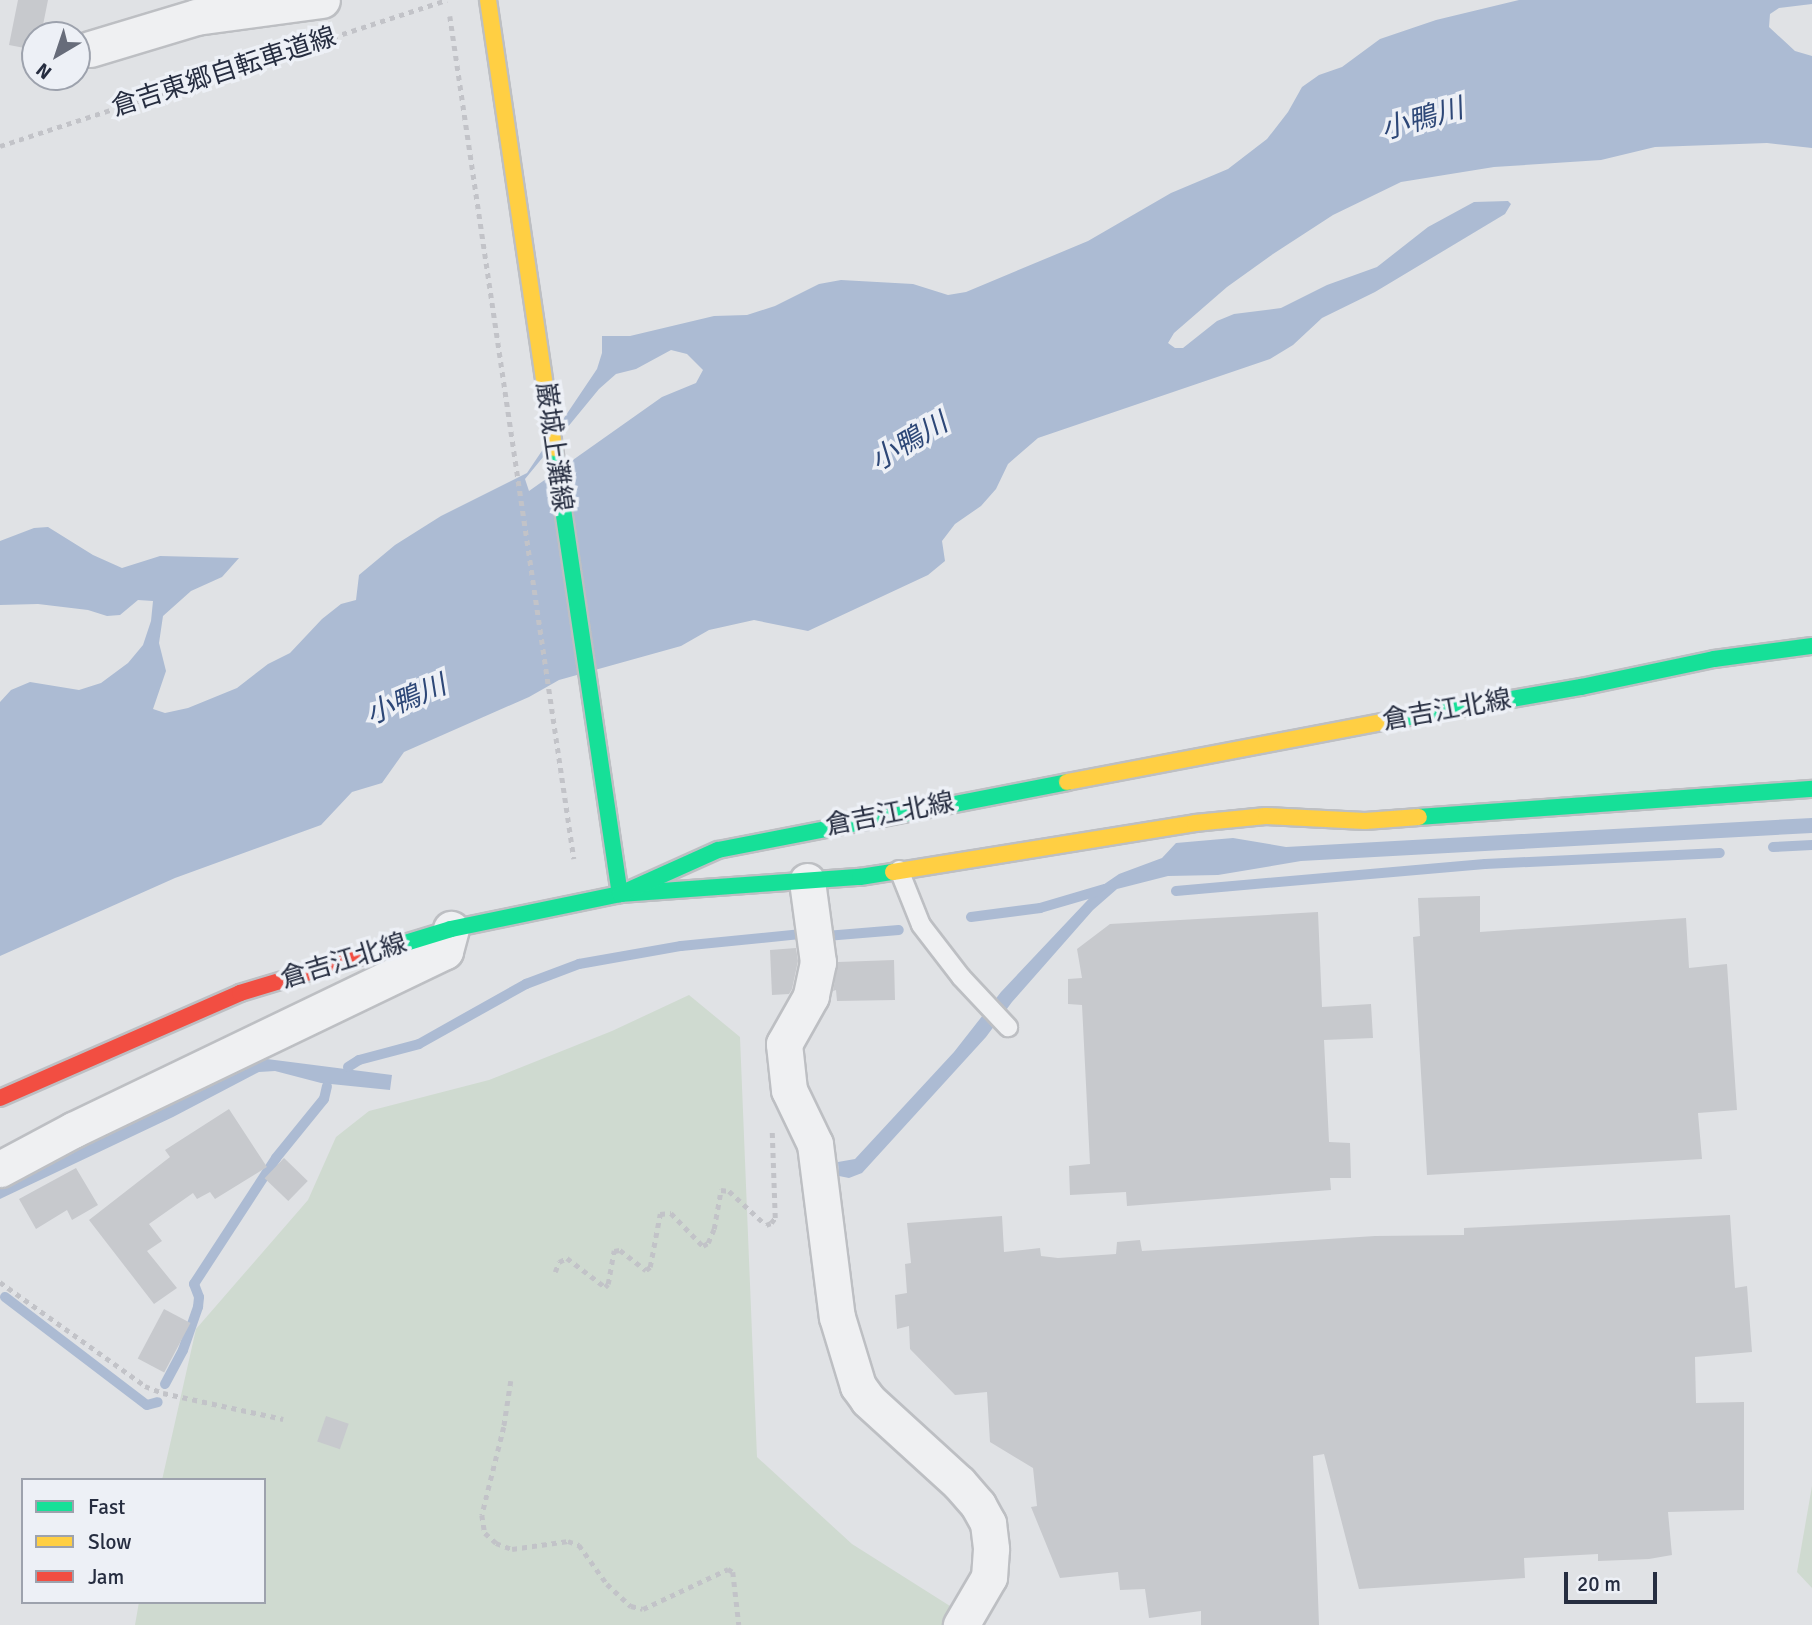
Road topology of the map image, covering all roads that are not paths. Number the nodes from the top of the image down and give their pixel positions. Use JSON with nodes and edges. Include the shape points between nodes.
{"nodes":[{"id":1,"x":322,"y":0,"type":"edge"},
{"id":2,"x":489,"y":6,"type":"edge"},
{"id":3,"x":91,"y":48,"type":"edge"},
{"id":4,"x":1812,"y":646,"type":"edge"},
{"id":5,"x":1812,"y":789,"type":"edge"},
{"id":6,"x":899,"y":870,"type":"junction"},
{"id":7,"x":807,"y":881,"type":"junction"},
{"id":8,"x":620,"y":894,"type":"junction"},
{"id":9,"x":451,"y":929,"type":"junction"},
{"id":10,"x":1007,"y":1027,"type":"dead end"},
{"id":11,"x":0,"y":1098,"type":"edge"},
{"id":12,"x":0,"y":1168,"type":"edge"},
{"id":13,"x":961,"y":1625,"type":"edge"}],
"edges":[{"from":1,"to":3,"type":"street","via":[[196,17]]},
{"from":2,"to":8,"type":"main road","name":"巌城上灘線"},
{"from":4,"to":8,"type":"main road","name":"倉吉江北線","via":[[1714,659],[1251,745],[718,850]]},
{"from":5,"to":6,"type":"main road","via":[[1365,821],[1254,817]]},
{"from":6,"to":7,"type":"main road"},
{"from":6,"to":10,"type":"lane","via":[[921,925]]},
{"from":7,"to":8,"type":"main road"},
{"from":7,"to":13,"type":"street","via":[[818,962],[811,996],[784,1044],[789,1090],[815,1144],[838,1317],[858,1386],[959,1483],[988,1523],[989,1577]]},
{"from":8,"to":9,"type":"main road","name":"倉吉江北線"},
{"from":9,"to":11,"type":"main road","name":"倉吉江北線","via":[[240,993]]},
{"from":9,"to":12,"type":"street","via":[[445,951]]}]}
